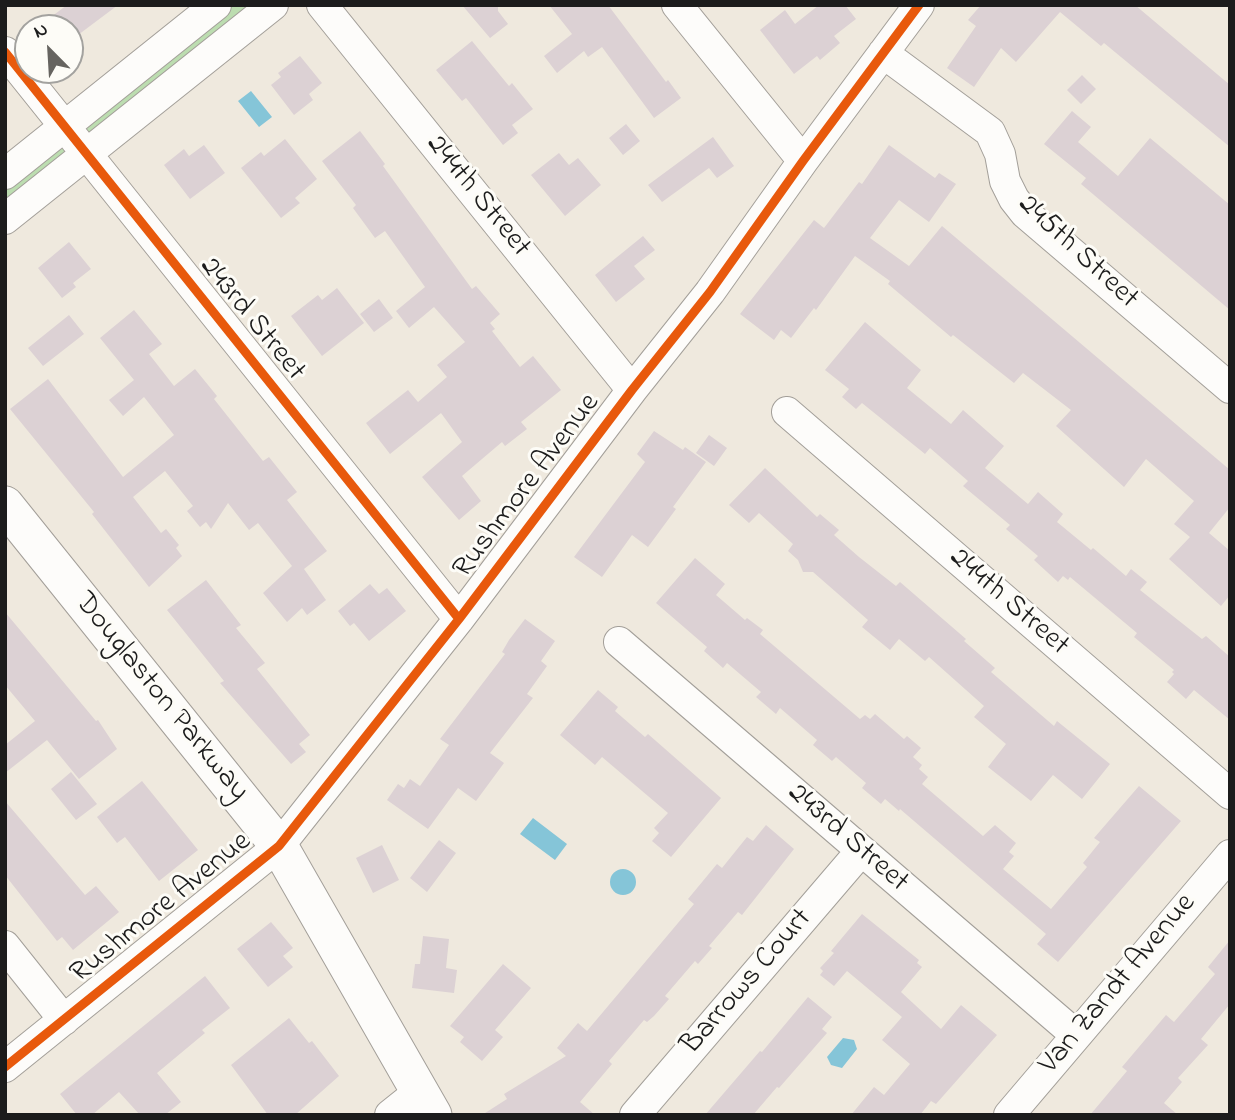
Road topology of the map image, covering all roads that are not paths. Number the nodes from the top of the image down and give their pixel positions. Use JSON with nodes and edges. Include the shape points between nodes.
{"nodes":[{"id":1,"x":216,"y":5,"type":"edge"},
{"id":2,"x":273,"y":5,"type":"edge"},
{"id":3,"x":322,"y":5,"type":"edge"},
{"id":4,"x":677,"y":5,"type":"edge"},
{"id":5,"x":919,"y":5,"type":"edge"},
{"id":6,"x":5,"y":52,"type":"edge"},
{"id":7,"x":883,"y":53,"type":"junction"},
{"id":8,"x":77,"y":141,"type":"junction"},
{"id":9,"x":803,"y":161,"type":"junction"},
{"id":10,"x":5,"y":174,"type":"edge"},
{"id":11,"x":5,"y":219,"type":"edge"},
{"id":12,"x":1230,"y":388,"type":"edge"},
{"id":13,"x":632,"y":390,"type":"junction"},
{"id":14,"x":787,"y":412,"type":"dead end"},
{"id":15,"x":5,"y":505,"type":"edge"},
{"id":16,"x":459,"y":619,"type":"junction"},
{"id":17,"x":619,"y":642,"type":"dead end"},
{"id":18,"x":1230,"y":794,"type":"edge"},
{"id":19,"x":279,"y":846,"type":"junction"},
{"id":20,"x":861,"y":851,"type":"junction"},
{"id":21,"x":1230,"y":855,"type":"edge"},
{"id":22,"x":5,"y":946,"type":"edge"},
{"id":23,"x":64,"y":1020,"type":"junction"},
{"id":24,"x":1076,"y":1035,"type":"junction"},
{"id":25,"x":5,"y":1067,"type":"edge"},
{"id":26,"x":426,"y":1103,"type":"edge"},
{"id":27,"x":390,"y":1115,"type":"edge"},
{"id":28,"x":635,"y":1115,"type":"edge"},
{"id":29,"x":1009,"y":1115,"type":"edge"}],
"edges":[{"from":1,"to":8,"type":"street"},
{"from":2,"to":8,"type":"street"},
{"from":3,"to":13,"type":"street","name":"244th Street"},
{"from":4,"to":9,"type":"street"},
{"from":5,"to":7,"type":"street","name":"Rushmore Avenue"},
{"from":6,"to":8,"type":"street","name":"243rd Street"},
{"from":7,"to":9,"type":"street","name":"Rushmore Avenue"},
{"from":7,"to":12,"type":"street","name":"245th Street","via":[[990,132],[1005,181],[1025,213]]},
{"from":8,"to":10,"type":"street"},
{"from":8,"to":11,"type":"street"},
{"from":8,"to":16,"type":"street","name":"243rd Street"},
{"from":9,"to":13,"type":"street","name":"Rushmore Avenue","via":[[710,292]]},
{"from":13,"to":16,"type":"street","name":"Rushmore Avenue"},
{"from":14,"to":18,"type":"street","name":"244th Street"},
{"from":15,"to":19,"type":"main road","name":"Douglaston Parkway"},
{"from":16,"to":19,"type":"street","name":"Rushmore Avenue"},
{"from":17,"to":20,"type":"street","name":"243rd Street"},
{"from":19,"to":23,"type":"street","name":"Rushmore Avenue"},
{"from":19,"to":26,"type":"main road","name":"Douglaston Parkway"},
{"from":20,"to":24,"type":"street","name":"243rd Street"},
{"from":20,"to":28,"type":"street","name":"Barrows Court"},
{"from":21,"to":24,"type":"street","name":"Van Zandt Avenue"},
{"from":22,"to":23,"type":"street"},
{"from":23,"to":25,"type":"street","name":"Rushmore Avenue"},
{"from":24,"to":29,"type":"street","name":"Van Zandt Avenue"},
{"from":26,"to":27,"type":"street"}]}
